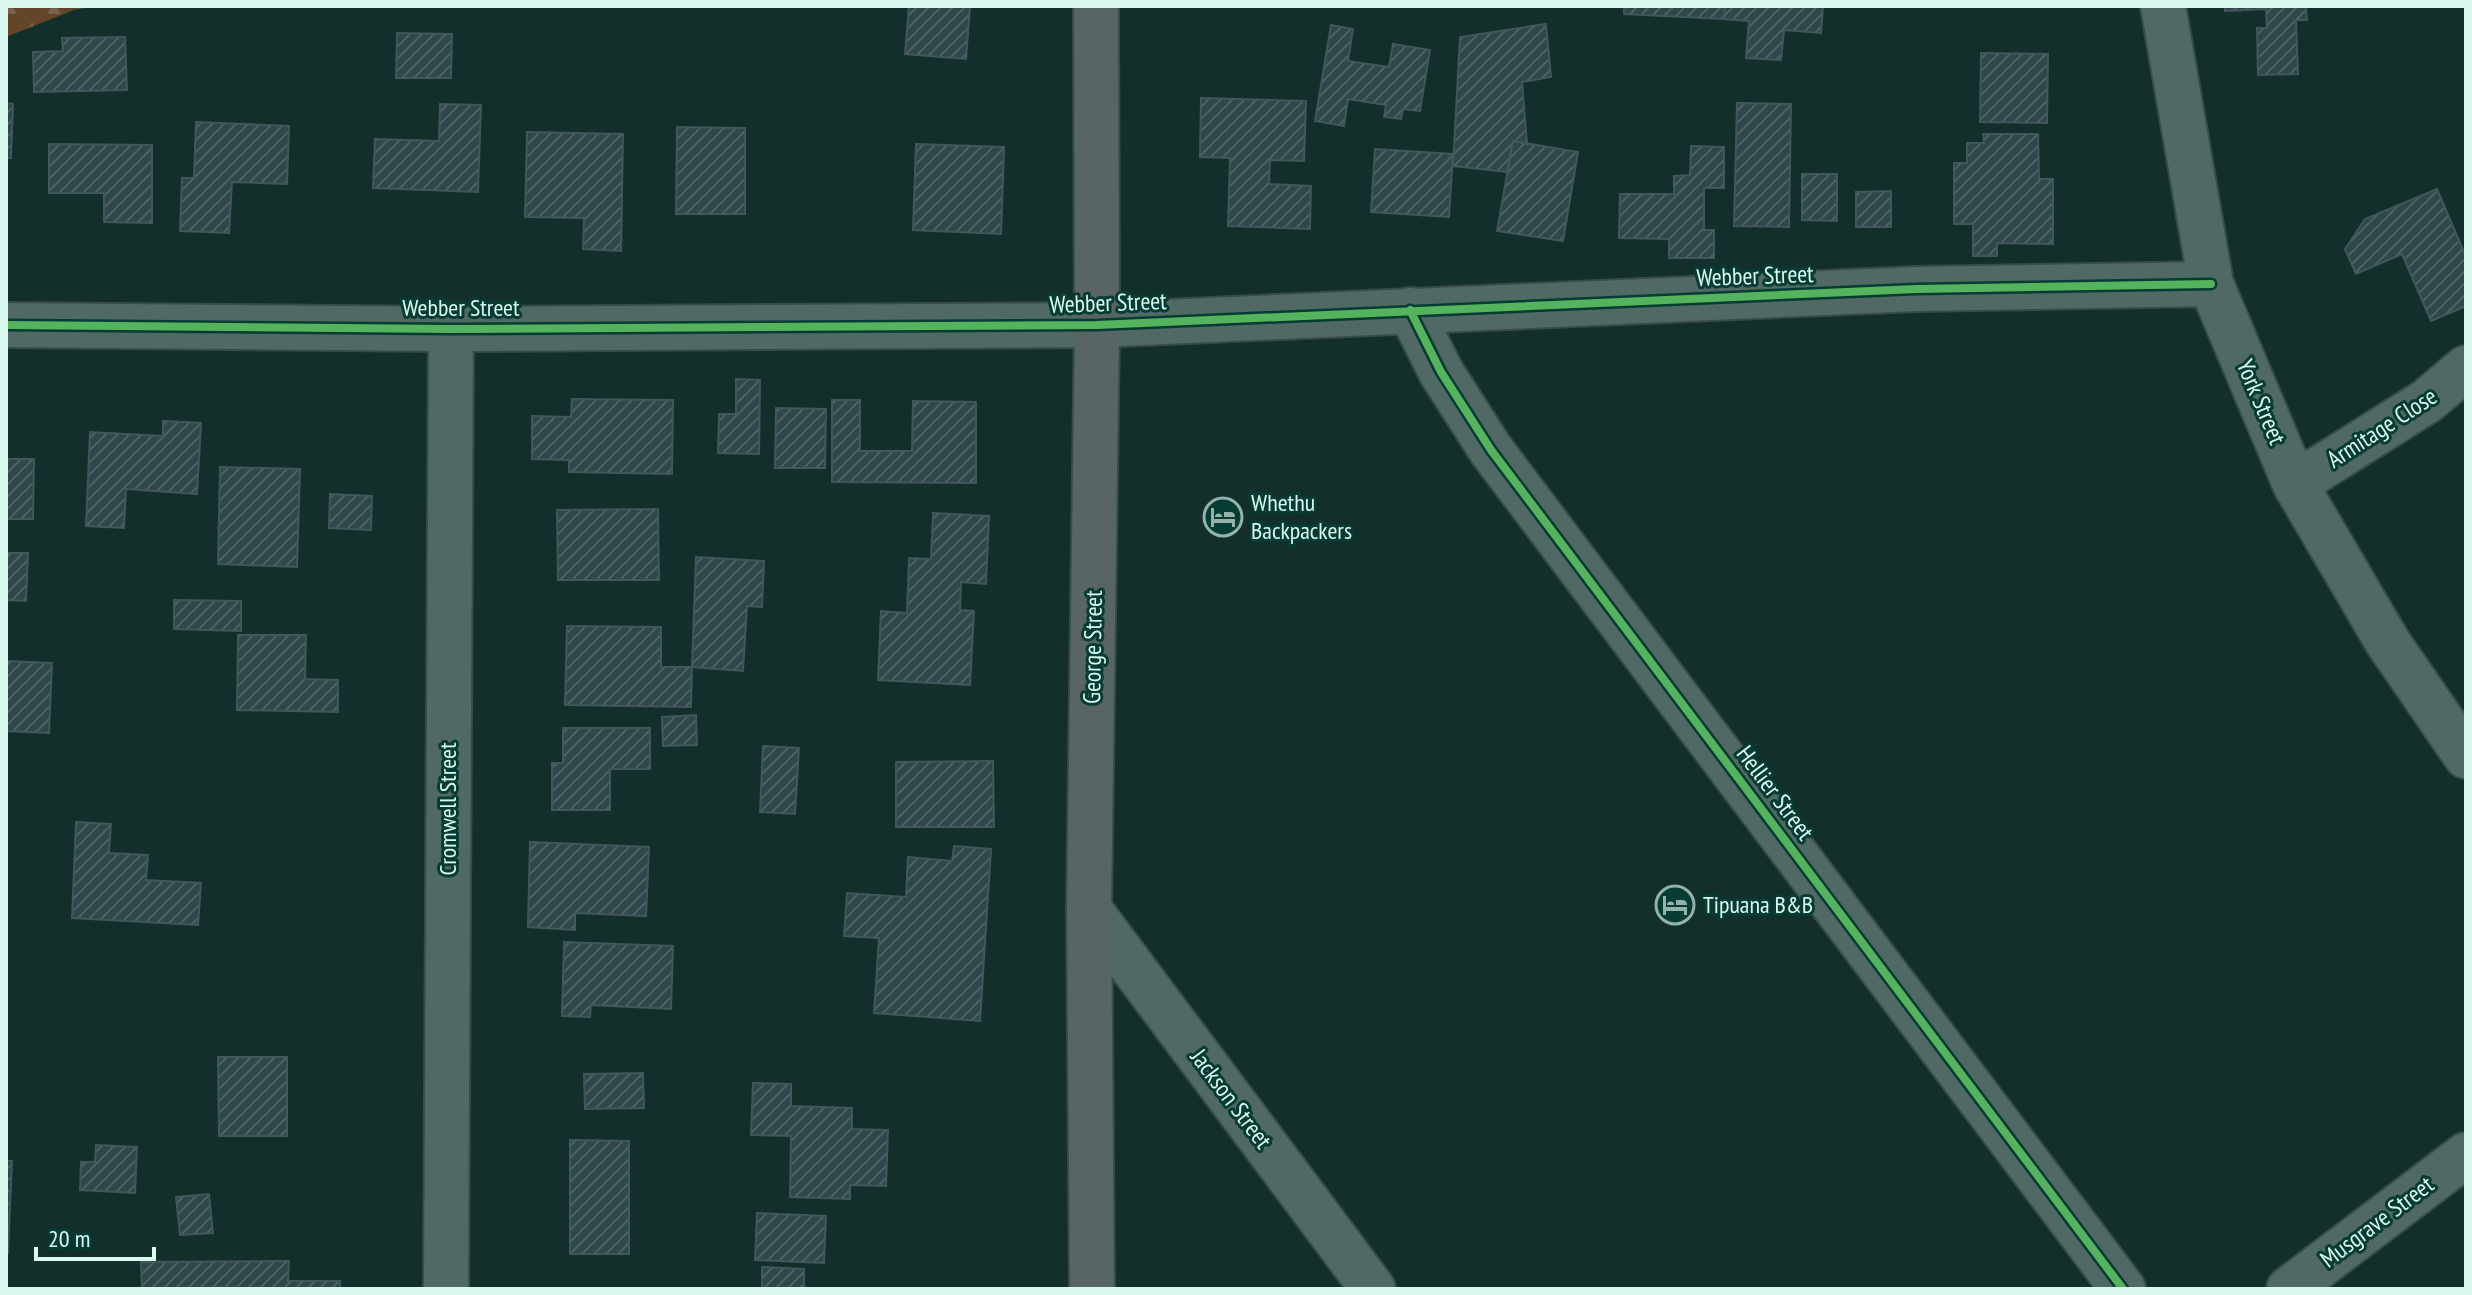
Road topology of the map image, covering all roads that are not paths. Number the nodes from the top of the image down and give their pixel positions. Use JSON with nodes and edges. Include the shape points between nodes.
{"nodes":[{"id":1,"x":1096,"y":6,"type":"edge"},
{"id":2,"x":2163,"y":6,"type":"edge"},
{"id":3,"x":2211,"y":284,"type":"junction"},
{"id":4,"x":1410,"y":310,"type":"junction"},
{"id":5,"x":6,"y":325,"type":"edge"},
{"id":6,"x":1097,"y":325,"type":"junction"},
{"id":7,"x":451,"y":329,"type":"junction"},
{"id":8,"x":2466,"y":368,"type":"edge"},
{"id":9,"x":2295,"y":484,"type":"junction"},
{"id":10,"x":2466,"y":756,"type":"edge"},
{"id":11,"x":1089,"y":909,"type":"junction"},
{"id":12,"x":2466,"y":1155,"type":"edge"},
{"id":13,"x":446,"y":1289,"type":"edge"},
{"id":14,"x":1092,"y":1289,"type":"edge"},
{"id":15,"x":1373,"y":1289,"type":"edge"},
{"id":16,"x":2123,"y":1289,"type":"edge"},
{"id":17,"x":2289,"y":1289,"type":"edge"}],
"edges":[{"from":1,"to":6,"type":"main road","name":"George Street"},
{"from":2,"to":3,"type":"street","name":"York Street"},
{"from":3,"to":4,"type":"street","name":"Webber Street","via":[[1916,289]]},
{"from":3,"to":9,"type":"street","name":"York Street"},
{"from":4,"to":6,"type":"street","name":"Webber Street"},
{"from":4,"to":16,"type":"street","name":"Hellier Street","via":[[1441,372],[1491,450]]},
{"from":5,"to":7,"type":"street","name":"Webber Street"},
{"from":6,"to":7,"type":"street","name":"Webber Street"},
{"from":6,"to":11,"type":"main road","name":"George Street"},
{"from":7,"to":13,"type":"street","name":"Cromwell Street"},
{"from":8,"to":9,"type":"street","name":"Armitage Close","via":[[2427,401]]},
{"from":9,"to":10,"type":"street","name":"York Street","via":[[2387,641]]},
{"from":11,"to":14,"type":"main road","name":"George Street"},
{"from":11,"to":15,"type":"street","name":"Jackson Street"},
{"from":12,"to":17,"type":"street","name":"Musgrave Street"}]}
